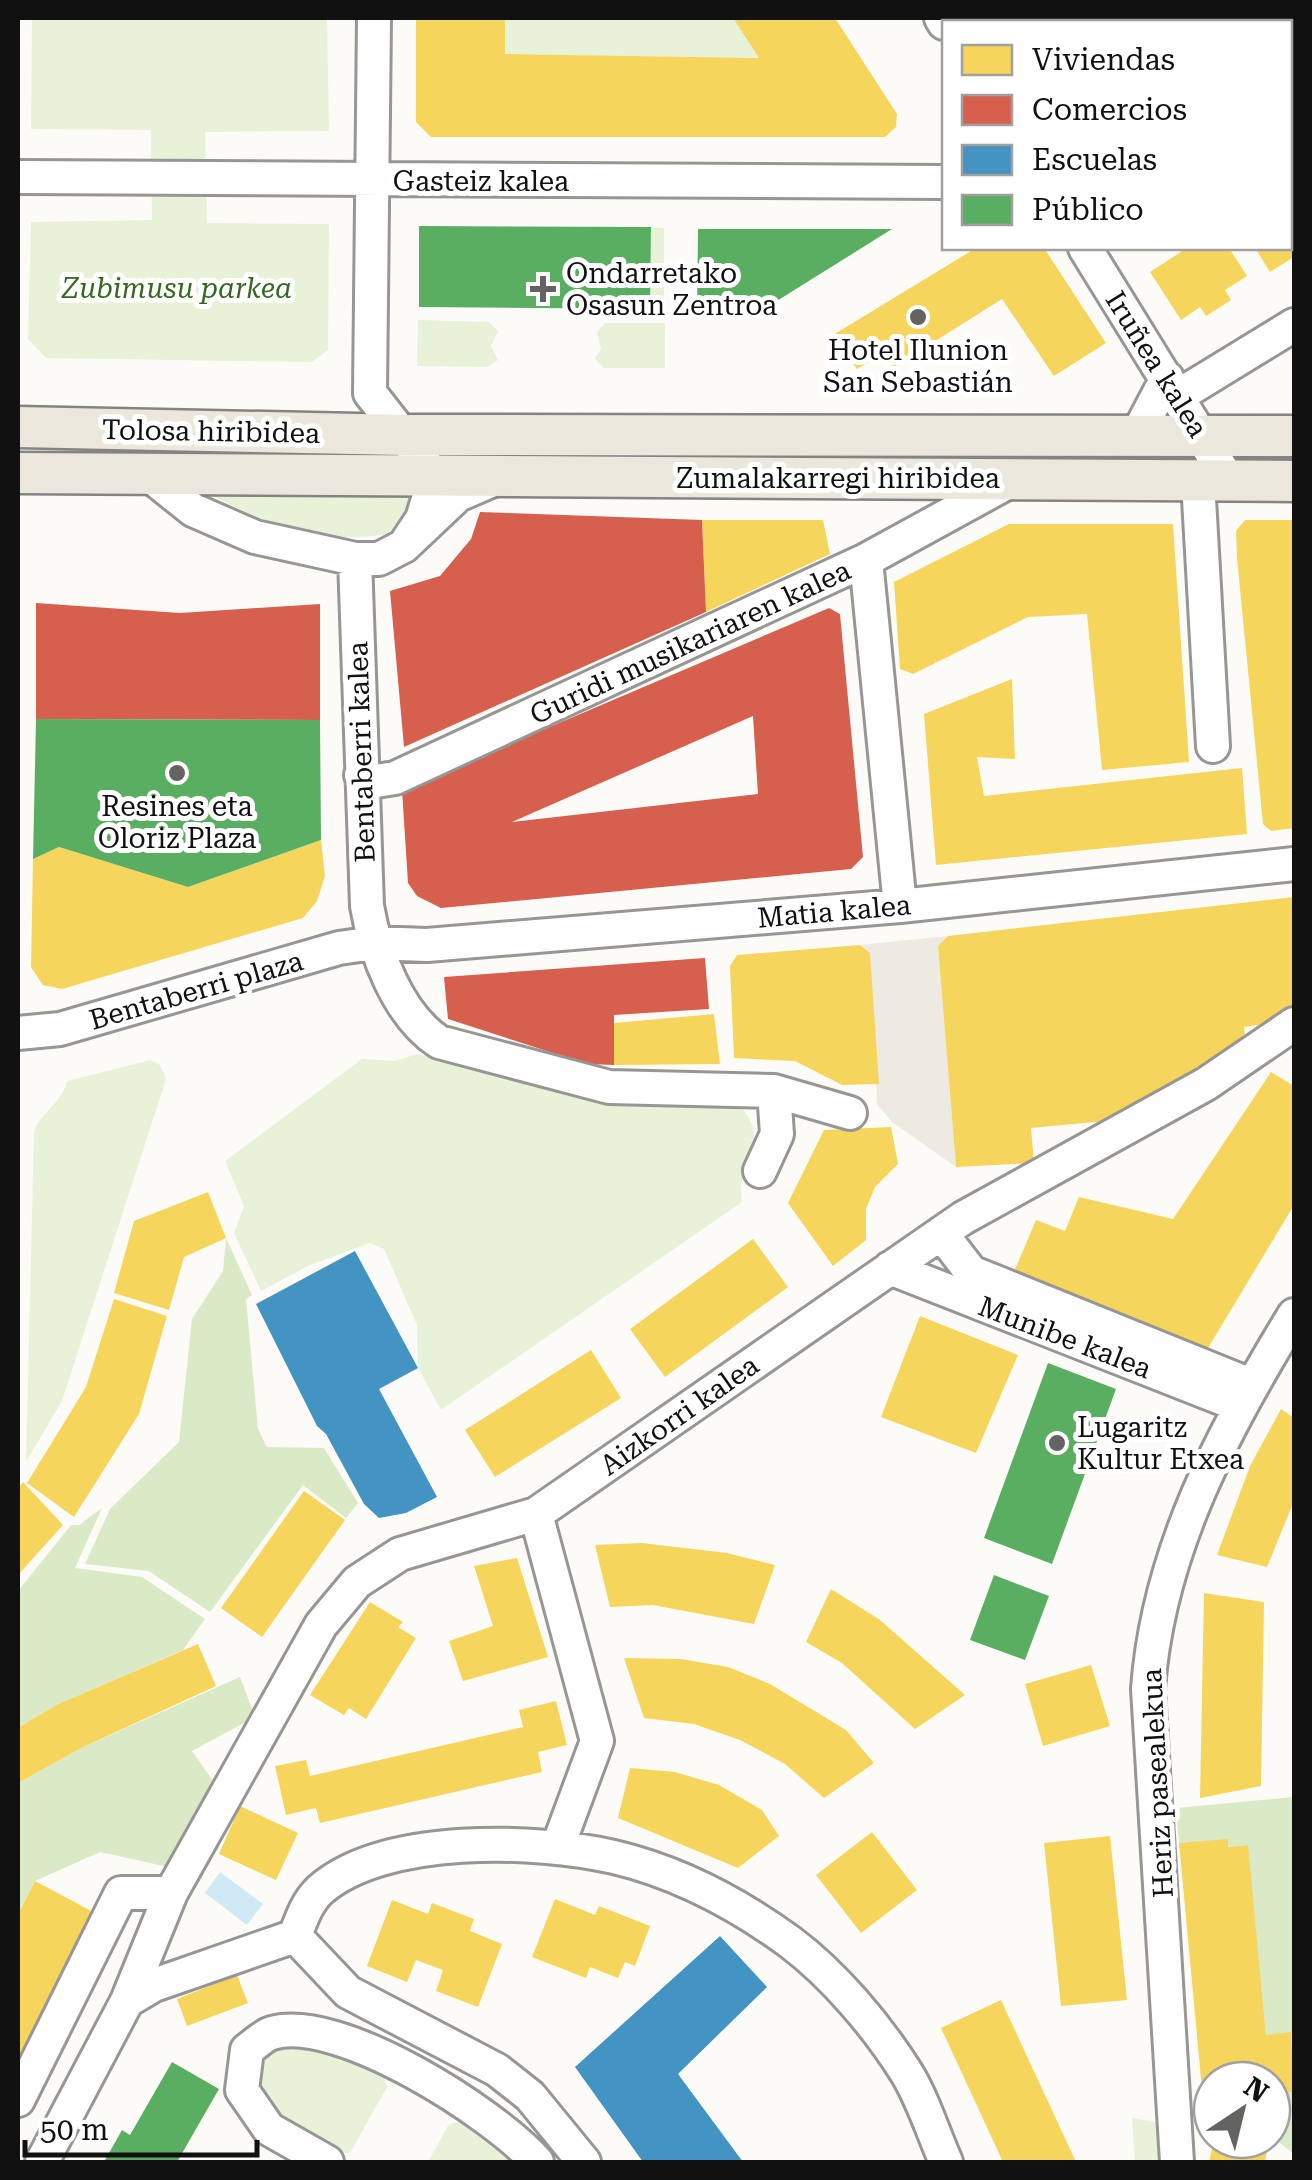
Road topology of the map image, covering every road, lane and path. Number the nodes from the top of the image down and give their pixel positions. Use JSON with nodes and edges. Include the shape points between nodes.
{"nodes":[{"id":1,"x":374,"y":18,"type":"edge"},
{"id":2,"x":18,"y":177,"type":"edge"},
{"id":3,"x":371,"y":180,"type":"junction"},
{"id":4,"x":942,"y":182,"type":"edge"},
{"id":5,"x":1087,"y":250,"type":"edge"},
{"id":6,"x":1294,"y":325,"type":"edge"},
{"id":7,"x":1172,"y":387,"type":"junction"},
{"id":8,"x":18,"y":428,"type":"edge"},
{"id":9,"x":405,"y":435,"type":"junction"},
{"id":10,"x":1137,"y":435,"type":"junction"},
{"id":11,"x":1202,"y":436,"type":"junction"},
{"id":12,"x":1294,"y":436,"type":"edge"},
{"id":13,"x":18,"y":473,"type":"edge"},
{"id":14,"x":148,"y":474,"type":"junction"},
{"id":15,"x":381,"y":476,"type":"joint"},
{"id":16,"x":434,"y":476,"type":"junction"},
{"id":17,"x":501,"y":476,"type":"junction"},
{"id":18,"x":1012,"y":480,"type":"junction"},
{"id":19,"x":1213,"y":481,"type":"junction"},
{"id":20,"x":1294,"y":482,"type":"edge"},
{"id":21,"x":404,"y":546,"type":"junction"},
{"id":22,"x":355,"y":560,"type":"junction"},
{"id":23,"x":866,"y":560,"type":"junction"},
{"id":24,"x":1213,"y":746,"type":"dead end"},
{"id":25,"x":361,"y":774,"type":"junction"},
{"id":26,"x":1294,"y":864,"type":"edge"},
{"id":27,"x":900,"y":906,"type":"junction"},
{"id":28,"x":373,"y":943,"type":"junction"},
{"id":29,"x":1294,"y":1024,"type":"edge"},
{"id":30,"x":18,"y":1032,"type":"edge"},
{"id":31,"x":774,"y":1091,"type":"junction"},
{"id":32,"x":850,"y":1113,"type":"dead end"},
{"id":33,"x":760,"y":1171,"type":"dead end"},
{"id":34,"x":941,"y":1233,"type":"junction"},
{"id":35,"x":890,"y":1268,"type":"junction"},
{"id":36,"x":1294,"y":1316,"type":"edge"},
{"id":37,"x":1245,"y":1395,"type":"junction"},
{"id":38,"x":536,"y":1514,"type":"junction"},
{"id":39,"x":558,"y":1846,"type":"junction"},
{"id":40,"x":171,"y":1893,"type":"junction"},
{"id":41,"x":294,"y":1936,"type":"junction"},
{"id":42,"x":128,"y":2002,"type":"junction"},
{"id":43,"x":454,"y":2046,"type":"junction"},
{"id":44,"x":434,"y":2082,"type":"junction"},
{"id":45,"x":18,"y":2100,"type":"edge"},
{"id":46,"x":42,"y":2162,"type":"edge"},
{"id":47,"x":327,"y":2162,"type":"edge"},
{"id":48,"x":536,"y":2162,"type":"edge"},
{"id":49,"x":584,"y":2162,"type":"edge"},
{"id":50,"x":946,"y":2162,"type":"edge"},
{"id":51,"x":1177,"y":2162,"type":"edge"}],
"edges":[{"from":1,"to":3,"type":"street"},
{"from":2,"to":3,"type":"street","name":"Gasteiz kalea"},
{"from":3,"to":4,"type":"street","name":"Gasteiz kalea"},
{"from":3,"to":9,"type":"street","via":[[370,393]]},
{"from":5,"to":7,"type":"street","name":"Iruñea kalea"},
{"from":6,"to":7,"type":"street"},
{"from":7,"to":10,"type":"street"},
{"from":7,"to":11,"type":"street","name":"Iruñea kalea"},
{"from":8,"to":9,"type":"main road","name":"Tolosa hiribidea"},
{"from":9,"to":10,"type":"main road","name":"Zumalakarregi hiribidea"},
{"from":9,"to":16,"type":"street"},
{"from":10,"to":11,"type":"main road","name":"Zumalakarregi hiribidea"},
{"from":11,"to":12,"type":"main road","name":"Zumalakarregi hiribidea"},
{"from":11,"to":19,"type":"street","name":"Iruñea kalea"},
{"from":13,"to":14,"type":"main road","name":"Tolosa hiribidea"},
{"from":14,"to":15,"type":"main road","name":"Tolosa hiribidea"},
{"from":14,"to":22,"type":"street","name":"Tolosa hiribidea","via":[[192,510],[255,537]]},
{"from":15,"to":16,"type":"main road","name":"Zumalakarregi hiribidea"},
{"from":16,"to":17,"type":"main road","name":"Zumalakarregi hiribidea"},
{"from":16,"to":21,"type":"street","via":[[422,518]]},
{"from":17,"to":18,"type":"main road","name":"Zumalakarregi hiribidea"},
{"from":17,"to":21,"type":"street","name":"Tolosa hiribidea","via":[[458,495]]},
{"from":18,"to":19,"type":"main road","name":"Zumalakarregi hiribidea"},
{"from":18,"to":23,"type":"street","name":"Guridi musikariaren kalea"},
{"from":19,"to":20,"type":"main road","name":"Zumalakarregi hiribidea"},
{"from":19,"to":24,"type":"street"},
{"from":21,"to":22,"type":"street","name":"Tolosa hiribidea","via":[[379,559]]},
{"from":22,"to":25,"type":"street","name":"Bentaberri kalea"},
{"from":23,"to":25,"type":"street","name":"Guridi musikariaren kalea","via":[[396,778],[376,781]]},
{"from":23,"to":27,"type":"street"},
{"from":25,"to":28,"type":"street","name":"Bentaberri kalea"},
{"from":26,"to":27,"type":"street","name":"Matia kalea"},
{"from":27,"to":28,"type":"street","name":"Matia kalea","via":[[427,945]]},
{"from":28,"to":30,"type":"street","name":"Bentaberri plaza","via":[[60,1030]]},
{"from":28,"to":31,"type":"street","via":[[409,1015],[439,1042],[610,1087]]},
{"from":29,"to":34,"type":"street","name":"Aizkorri kalea","via":[[1206,1084]]},
{"from":31,"to":32,"type":"street"},
{"from":31,"to":33,"type":"street","via":[[777,1134]]},
{"from":34,"to":35,"type":"street","name":"Aizkorri kalea"},
{"from":34,"to":37,"type":"street","name":"Munibe kalea","via":[[970,1272]]},
{"from":35,"to":37,"type":"street","name":"Munibe kalea"},
{"from":35,"to":38,"type":"street","name":"Aizkorri kalea"},
{"from":36,"to":37,"type":"street","name":"Heriz pasealekua"},
{"from":37,"to":51,"type":"street","name":"Heriz pasealekua","via":[[1180,1533],[1151,1640],[1148,1689]]},
{"from":38,"to":39,"type":"street","via":[[598,1742]]},
{"from":38,"to":40,"type":"street","name":"Aizkorri kalea","via":[[400,1554],[357,1582],[321,1625]]},
{"from":39,"to":41,"type":"street","via":[[424,1848],[353,1869],[308,1903]]},
{"from":39,"to":50,"type":"street","via":[[669,1875],[733,1904],[794,1945],[863,2014],[907,2074]]},
{"from":40,"to":42,"type":"street","name":"Aizkorri kalea"},
{"from":40,"to":45,"type":"street","via":[[121,1893]]},
{"from":41,"to":42,"type":"street","via":[[154,1985]]},
{"from":41,"to":43,"type":"street","via":[[348,1992]]},
{"from":42,"to":46,"type":"street","name":"Aizkorri kalea"},
{"from":43,"to":44,"type":"street"},
{"from":43,"to":49,"type":"street","via":[[530,2096]]},
{"from":44,"to":47,"type":"street","via":[[322,2032],[272,2033],[247,2050],[242,2090],[269,2129]]},
{"from":44,"to":48,"type":"street","via":[[514,2136]]}]}
